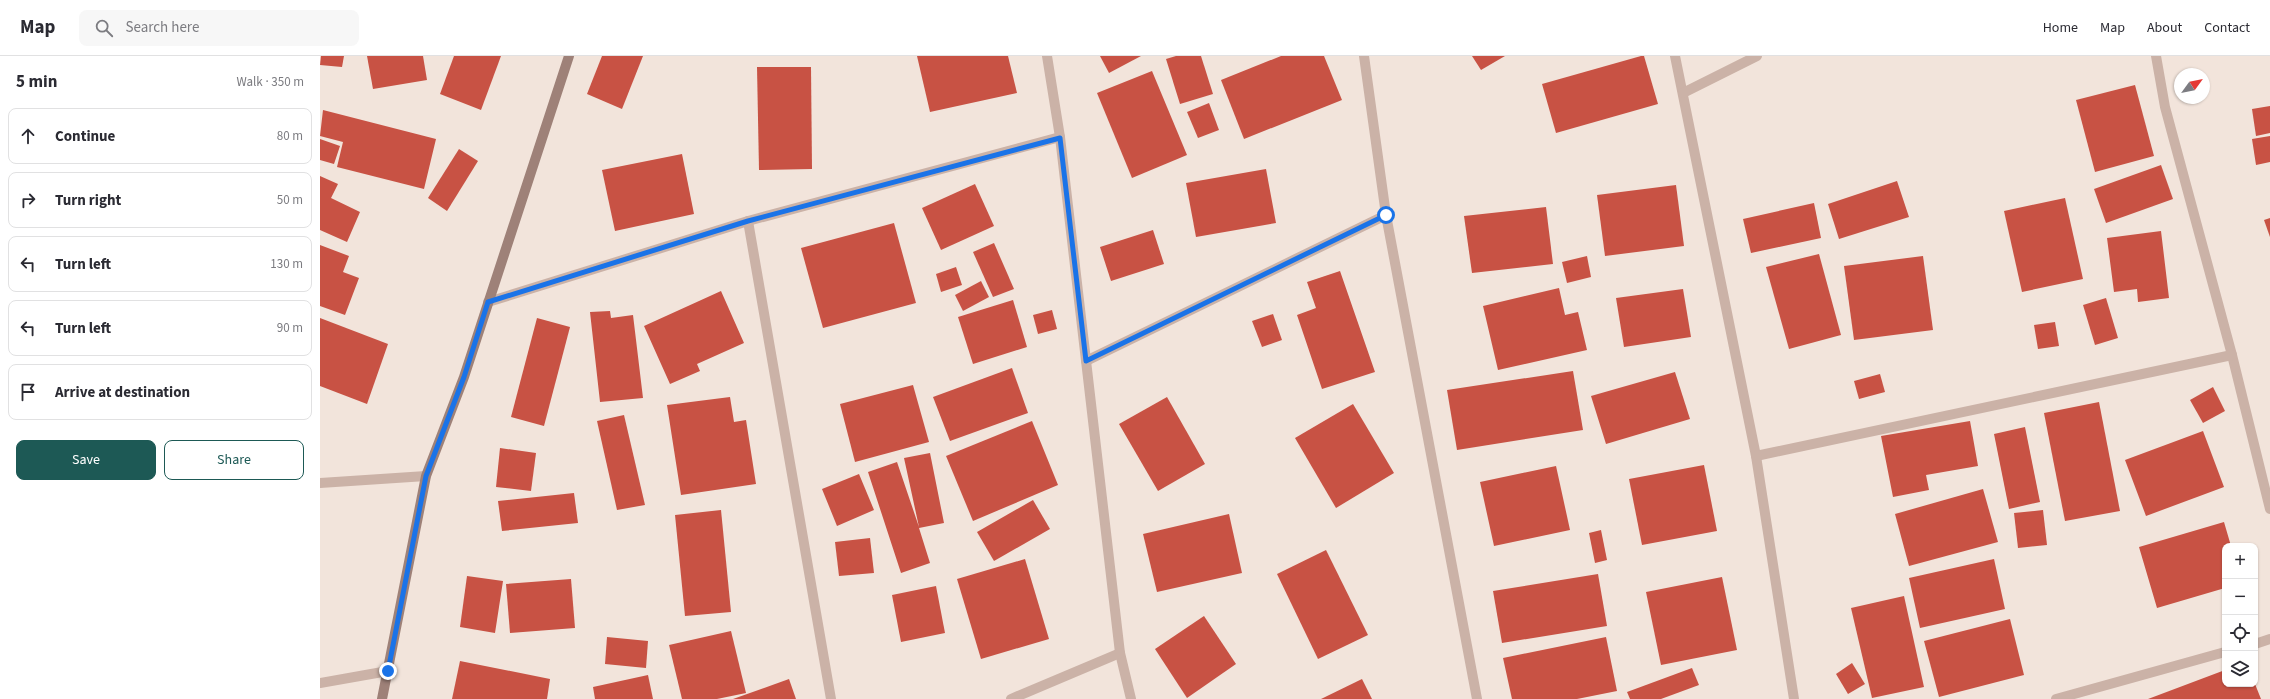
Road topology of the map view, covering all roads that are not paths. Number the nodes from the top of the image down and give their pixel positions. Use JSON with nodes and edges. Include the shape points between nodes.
{"nodes":[{"id":1,"x":569,"y":56,"type":"edge"},
{"id":2,"x":1047,"y":56,"type":"edge"},
{"id":3,"x":1364,"y":56,"type":"edge"},
{"id":4,"x":1675,"y":56,"type":"edge"},
{"id":5,"x":1756,"y":56,"type":"edge"},
{"id":6,"x":2156,"y":56,"type":"edge"},
{"id":7,"x":1683,"y":93,"type":"junction"},
{"id":8,"x":1060,"y":138,"type":"junction"},
{"id":9,"x":1386,"y":215,"type":"junction"},
{"id":10,"x":748,"y":221,"type":"junction"},
{"id":11,"x":488,"y":302,"type":"junction"},
{"id":12,"x":2232,"y":354,"type":"junction"},
{"id":13,"x":1086,"y":361,"type":"junction"},
{"id":14,"x":1756,"y":456,"type":"junction"},
{"id":15,"x":426,"y":476,"type":"junction"},
{"id":16,"x":320,"y":483,"type":"edge"},
{"id":17,"x":2270,"y":509,"type":"edge"},
{"id":18,"x":2270,"y":639,"type":"edge"},
{"id":19,"x":2258,"y":643,"type":"edge"},
{"id":20,"x":1120,"y":653,"type":"junction"},
{"id":21,"x":2222,"y":653,"type":"edge"},
{"id":22,"x":388,"y":671,"type":"junction"},
{"id":23,"x":320,"y":683,"type":"edge"},
{"id":24,"x":382,"y":699,"type":"edge"},
{"id":25,"x":831,"y":699,"type":"edge"},
{"id":26,"x":1011,"y":699,"type":"edge"},
{"id":27,"x":1131,"y":699,"type":"edge"},
{"id":28,"x":1477,"y":699,"type":"edge"},
{"id":29,"x":1794,"y":699,"type":"edge"},
{"id":30,"x":2056,"y":699,"type":"edge"}],
"edges":[{"from":1,"to":11,"type":"street"},
{"from":2,"to":8,"type":"street"},
{"from":3,"to":9,"type":"street"},
{"from":4,"to":7,"type":"street"},
{"from":5,"to":7,"type":"street"},
{"from":6,"to":12,"type":"street","via":[[2164,107]]},
{"from":7,"to":14,"type":"street"},
{"from":8,"to":10,"type":"street"},
{"from":8,"to":13,"type":"street"},
{"from":9,"to":13,"type":"street"},
{"from":9,"to":28,"type":"street"},
{"from":10,"to":11,"type":"street"},
{"from":10,"to":25,"type":"street"},
{"from":11,"to":15,"type":"street","via":[[464,377]]},
{"from":12,"to":14,"type":"street"},
{"from":12,"to":17,"type":"street"},
{"from":13,"to":20,"type":"street"},
{"from":14,"to":29,"type":"street"},
{"from":15,"to":16,"type":"street"},
{"from":15,"to":22,"type":"street"},
{"from":18,"to":19,"type":"street"},
{"from":20,"to":26,"type":"street"},
{"from":20,"to":27,"type":"street"},
{"from":21,"to":30,"type":"street"},
{"from":22,"to":23,"type":"street"},
{"from":22,"to":24,"type":"street"}]}
